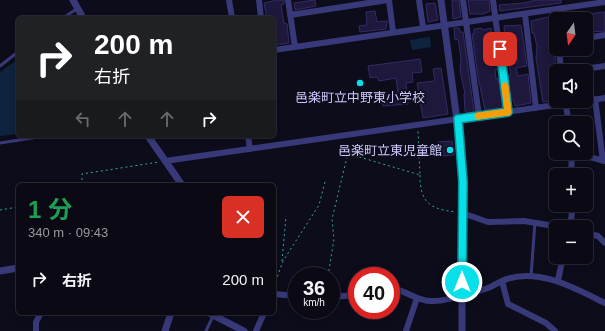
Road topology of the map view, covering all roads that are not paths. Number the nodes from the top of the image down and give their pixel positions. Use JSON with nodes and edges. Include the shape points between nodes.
{"nodes":[{"id":1,"x":73,"y":0,"type":"edge"},
{"id":2,"x":229,"y":0,"type":"edge"},
{"id":3,"x":259,"y":0,"type":"edge"},
{"id":4,"x":288,"y":0,"type":"edge"},
{"id":5,"x":388,"y":0,"type":"edge"},
{"id":6,"x":419,"y":0,"type":"edge"},
{"id":7,"x":441,"y":0,"type":"edge"},
{"id":8,"x":463,"y":0,"type":"edge"},
{"id":9,"x":493,"y":0,"type":"edge"},
{"id":10,"x":595,"y":2,"type":"edge"},
{"id":11,"x":605,"y":2,"type":"edge"},
{"id":12,"x":78,"y":8,"type":"junction"},
{"id":13,"x":554,"y":10,"type":"joint"},
{"id":14,"x":525,"y":14,"type":"junction"},
{"id":15,"x":290,"y":15,"type":"junction"},
{"id":16,"x":66,"y":16,"type":"edge"},
{"id":17,"x":82,"y":16,"type":"edge"},
{"id":18,"x":232,"y":16,"type":"edge"},
{"id":19,"x":261,"y":16,"type":"edge"},
{"id":20,"x":496,"y":18,"type":"junction"},
{"id":21,"x":466,"y":21,"type":"junction"},
{"id":22,"x":445,"y":24,"type":"junction"},
{"id":23,"x":423,"y":27,"type":"junction"},
{"id":24,"x":393,"y":32,"type":"junction"},
{"id":25,"x":605,"y":36,"type":"edge"},
{"id":26,"x":593,"y":37,"type":"edge"},
{"id":27,"x":295,"y":47,"type":"junction"},
{"id":28,"x":276,"y":50,"type":"edge"},
{"id":29,"x":16,"y":54,"type":"edge"},
{"id":30,"x":0,"y":66,"type":"edge"},
{"id":31,"x":605,"y":66,"type":"edge"},
{"id":32,"x":593,"y":68,"type":"edge"},
{"id":33,"x":605,"y":98,"type":"edge"},
{"id":34,"x":595,"y":99,"type":"joint"},
{"id":35,"x":549,"y":105,"type":"edge"},
{"id":36,"x":536,"y":108,"type":"junction"},
{"id":37,"x":508,"y":112,"type":"junction"},
{"id":38,"x":479,"y":116,"type":"junction"},
{"id":39,"x":458,"y":119,"type":"junction"},
{"id":40,"x":30,"y":138,"type":"edge"},
{"id":41,"x":149,"y":138,"type":"edge"},
{"id":42,"x":248,"y":138,"type":"edge"},
{"id":43,"x":0,"y":142,"type":"edge"},
{"id":44,"x":250,"y":149,"type":"junction"},
{"id":45,"x":593,"y":158,"type":"edge"},
{"id":46,"x":166,"y":161,"type":"junction"},
{"id":47,"x":604,"y":161,"type":"edge"},
{"id":48,"x":181,"y":183,"type":"edge"},
{"id":49,"x":462,"y":213,"type":"junction"},
{"id":50,"x":535,"y":222,"type":"junction"},
{"id":51,"x":549,"y":225,"type":"edge"},
{"id":52,"x":593,"y":235,"type":"edge"},
{"id":53,"x":605,"y":243,"type":"edge"},
{"id":54,"x":561,"y":264,"type":"edge"},
{"id":55,"x":16,"y":268,"type":"edge"},
{"id":56,"x":0,"y":271,"type":"edge"},
{"id":57,"x":531,"y":277,"type":"junction"},
{"id":58,"x":558,"y":280,"type":"junction"},
{"id":59,"x":502,"y":281,"type":"junction"},
{"id":60,"x":400,"y":291,"type":"edge"},
{"id":61,"x":276,"y":294,"type":"edge"},
{"id":62,"x":288,"y":295,"type":"edge"},
{"id":63,"x":462,"y":295,"type":"junction"},
{"id":64,"x":417,"y":298,"type":"junction"},
{"id":65,"x":605,"y":303,"type":"edge"},
{"id":66,"x":40,"y":315,"type":"edge"},
{"id":67,"x":170,"y":315,"type":"edge"},
{"id":68,"x":211,"y":315,"type":"edge"},
{"id":69,"x":213,"y":315,"type":"edge"},
{"id":70,"x":263,"y":315,"type":"edge"},
{"id":71,"x":36,"y":331,"type":"edge"},
{"id":72,"x":165,"y":331,"type":"edge"},
{"id":73,"x":206,"y":331,"type":"edge"},
{"id":74,"x":244,"y":331,"type":"edge"},
{"id":75,"x":256,"y":331,"type":"edge"},
{"id":76,"x":406,"y":331,"type":"edge"},
{"id":77,"x":462,"y":331,"type":"edge"},
{"id":78,"x":555,"y":331,"type":"edge"}],
"edges":[{"from":1,"to":12,"type":"street"},
{"from":2,"to":18,"type":"street"},
{"from":3,"to":19,"type":"street"},
{"from":4,"to":15,"type":"street"},
{"from":5,"to":15,"type":"street"},
{"from":5,"to":24,"type":"street"},
{"from":6,"to":23,"type":"street"},
{"from":7,"to":22,"type":"street"},
{"from":8,"to":21,"type":"street"},
{"from":9,"to":20,"type":"street"},
{"from":10,"to":11,"type":"street"},
{"from":10,"to":13,"type":"street"},
{"from":12,"to":16,"type":"lane"},
{"from":12,"to":17,"type":"street"},
{"from":13,"to":14,"type":"street"},
{"from":14,"to":20,"type":"street"},
{"from":14,"to":36,"type":"street"},
{"from":15,"to":27,"type":"street"},
{"from":20,"to":21,"type":"street"},
{"from":20,"to":37,"type":"street"},
{"from":21,"to":22,"type":"street"},
{"from":21,"to":38,"type":"street"},
{"from":22,"to":23,"type":"street"},
{"from":22,"to":39,"type":"street"},
{"from":23,"to":24,"type":"street"},
{"from":24,"to":27,"type":"street"},
{"from":25,"to":26,"type":"street"},
{"from":27,"to":28,"type":"street"},
{"from":29,"to":30,"type":"lane"},
{"from":31,"to":32,"type":"street"},
{"from":33,"to":34,"type":"street"},
{"from":34,"to":47,"type":"street"},
{"from":35,"to":36,"type":"street"},
{"from":36,"to":37,"type":"street"},
{"from":37,"to":38,"type":"street"},
{"from":38,"to":39,"type":"street"},
{"from":39,"to":44,"type":"street"},
{"from":39,"to":49,"type":"street","via":[[462,158]]},
{"from":40,"to":43,"type":"lane"},
{"from":41,"to":46,"type":"street"},
{"from":42,"to":44,"type":"street"},
{"from":44,"to":46,"type":"street"},
{"from":45,"to":47,"type":"street"},
{"from":46,"to":48,"type":"street"},
{"from":49,"to":50,"type":"street","via":[[488,222]]},
{"from":49,"to":63,"type":"street"},
{"from":50,"to":51,"type":"street"},
{"from":50,"to":57,"type":"lane"},
{"from":52,"to":53,"type":"street"},
{"from":54,"to":58,"type":"street"},
{"from":55,"to":56,"type":"street"},
{"from":57,"to":58,"type":"street"},
{"from":57,"to":59,"type":"street","via":[[512,277]]},
{"from":58,"to":65,"type":"street"},
{"from":59,"to":63,"type":"street"},
{"from":59,"to":78,"type":"street","via":[[508,304],[546,323]]},
{"from":60,"to":64,"type":"street"},
{"from":61,"to":62,"type":"street"},
{"from":63,"to":64,"type":"street","via":[[431,302]]},
{"from":63,"to":77,"type":"street"},
{"from":64,"to":76,"type":"street"},
{"from":66,"to":71,"type":"street","via":[[36,322]]},
{"from":67,"to":72,"type":"street"},
{"from":68,"to":73,"type":"lane"},
{"from":69,"to":74,"type":"street"},
{"from":70,"to":75,"type":"street"}]}
